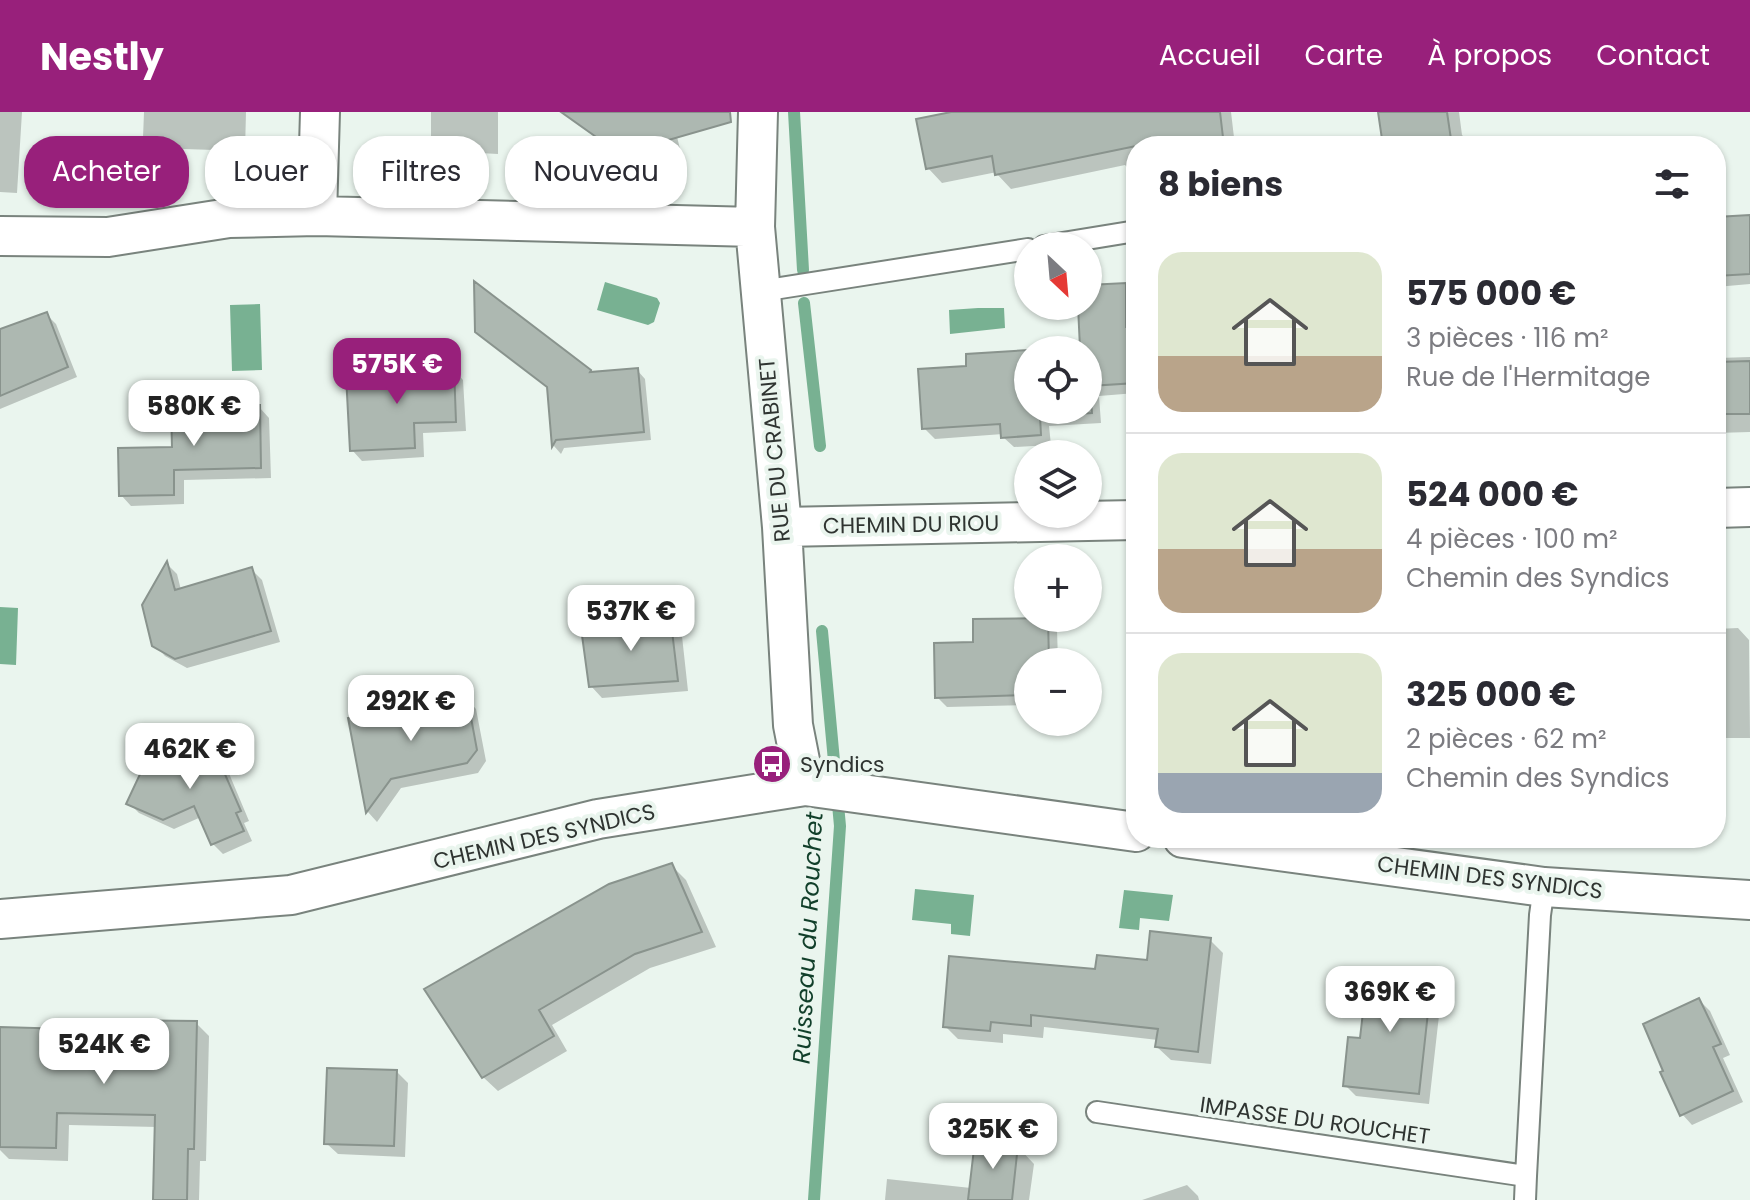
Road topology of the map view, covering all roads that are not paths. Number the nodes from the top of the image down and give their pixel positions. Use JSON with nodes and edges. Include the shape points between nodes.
{"nodes":[{"id":1,"x":320,"y":112,"type":"edge"},
{"id":2,"x":758,"y":112,"type":"edge"},
{"id":3,"x":317,"y":216,"type":"junction"},
{"id":4,"x":755,"y":227,"type":"junction"},
{"id":5,"x":1126,"y":233,"type":"edge"},
{"id":6,"x":0,"y":236,"type":"edge"},
{"id":7,"x":1102,"y":237,"type":"edge"},
{"id":8,"x":1014,"y":251,"type":"edge"},
{"id":9,"x":761,"y":291,"type":"junction"},
{"id":10,"x":1750,"y":507,"type":"edge"},
{"id":11,"x":1726,"y":508,"type":"edge"},
{"id":12,"x":1126,"y":520,"type":"edge"},
{"id":13,"x":782,"y":527,"type":"junction"},
{"id":14,"x":826,"y":789,"type":"junction"},
{"id":15,"x":1126,"y":831,"type":"edge"},
{"id":16,"x":1257,"y":848,"type":"edge"},
{"id":17,"x":1544,"y":887,"type":"junction"},
{"id":18,"x":1750,"y":900,"type":"edge"},
{"id":19,"x":0,"y":919,"type":"edge"},
{"id":20,"x":1097,"y":1112,"type":"dead end"},
{"id":21,"x":1526,"y":1176,"type":"junction"},
{"id":22,"x":1525,"y":1200,"type":"edge"}],
"edges":[{"from":1,"to":3,"type":"street"},
{"from":2,"to":4,"type":"street","name":"RUE DU CRABINET"},
{"from":3,"to":4,"type":"street"},
{"from":3,"to":6,"type":"street","via":[[229,218],[108,237]]},
{"from":4,"to":9,"type":"street","name":"RUE DU CRABINET"},
{"from":5,"to":7,"type":"lane"},
{"from":8,"to":9,"type":"lane"},
{"from":9,"to":13,"type":"street","name":"RUE DU CRABINET"},
{"from":10,"to":11,"type":"street"},
{"from":12,"to":13,"type":"street","name":"CHEMIN DU RIOU"},
{"from":13,"to":14,"type":"street","name":"RUE DU CRABINET","via":[[793,725]]},
{"from":14,"to":15,"type":"street","name":"CHEMIN DES SYNDICS"},
{"from":14,"to":19,"type":"street","name":"CHEMIN DES SYNDICS","via":[[598,819],[291,895]]},
{"from":16,"to":17,"type":"street","name":"CHEMIN DES SYNDICS"},
{"from":17,"to":18,"type":"street","name":"CHEMIN DES SYNDICS"},
{"from":17,"to":21,"type":"lane"},
{"from":20,"to":21,"type":"lane","name":"IMPASSE DU ROUCHET"},
{"from":21,"to":22,"type":"lane"}]}
